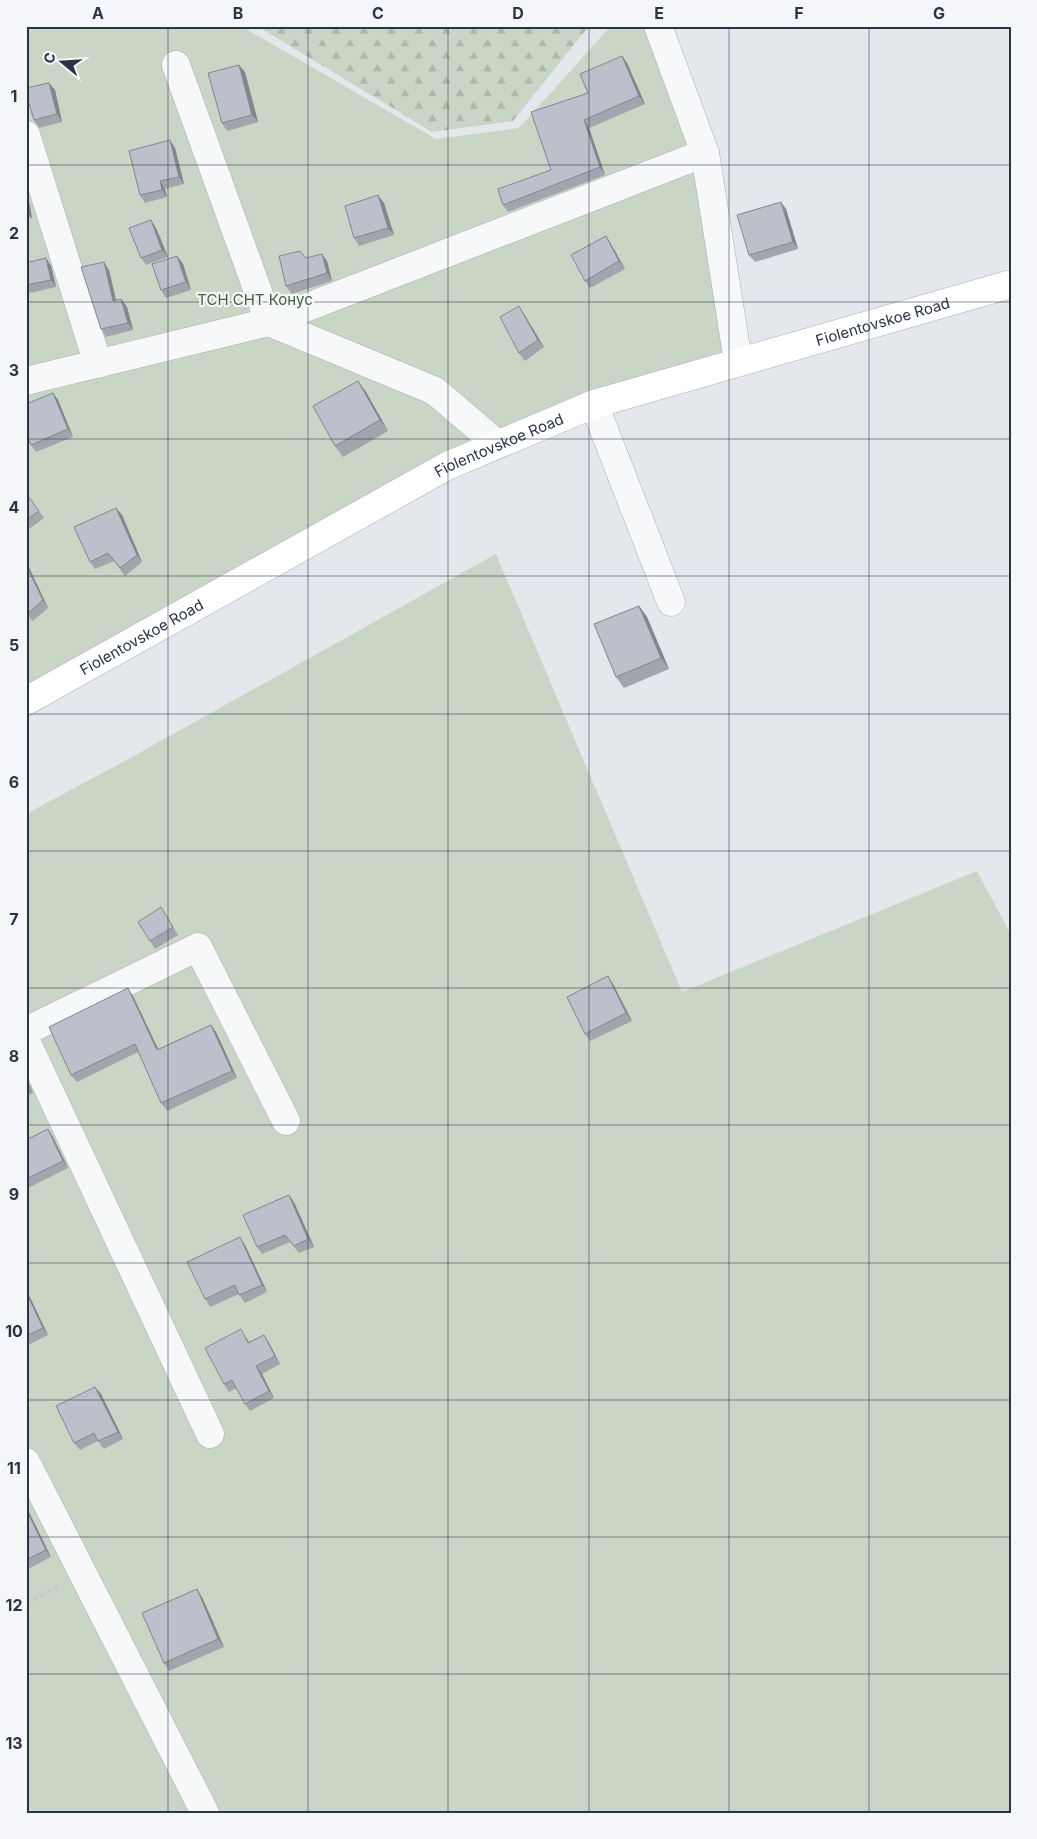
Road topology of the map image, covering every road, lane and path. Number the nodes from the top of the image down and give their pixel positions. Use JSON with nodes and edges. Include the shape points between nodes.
{"nodes":[{"id":1,"x":658,"y":26,"type":"edge"},
{"id":2,"x":176,"y":66,"type":"dead end"},
{"id":3,"x":26,"y":135,"type":"edge"},
{"id":4,"x":705,"y":153,"type":"junction"},
{"id":5,"x":1011,"y":284,"type":"edge"},
{"id":6,"x":269,"y":322,"type":"junction"},
{"id":7,"x":738,"y":361,"type":"junction"},
{"id":8,"x":98,"y":364,"type":"junction"},
{"id":9,"x":26,"y":381,"type":"edge"},
{"id":10,"x":594,"y":404,"type":"junction"},
{"id":11,"x":497,"y":444,"type":"junction"},
{"id":12,"x":671,"y":602,"type":"dead end"},
{"id":13,"x":26,"y":701,"type":"edge"},
{"id":14,"x":26,"y":1030,"type":"edge"},
{"id":15,"x":26,"y":1041,"type":"edge"},
{"id":16,"x":286,"y":1121,"type":"dead end"},
{"id":17,"x":210,"y":1434,"type":"dead end"},
{"id":18,"x":26,"y":1462,"type":"edge"},
{"id":19,"x":82,"y":1572,"type":"junction"},
{"id":20,"x":26,"y":1604,"type":"edge"},
{"id":21,"x":205,"y":1813,"type":"edge"}],
"edges":[{"from":1,"to":4,"type":"street"},
{"from":2,"to":6,"type":"street"},
{"from":3,"to":8,"type":"street"},
{"from":4,"to":6,"type":"street"},
{"from":4,"to":7,"type":"street"},
{"from":5,"to":7,"type":"main road","name":"Fiolentovskoe Road"},
{"from":6,"to":8,"type":"street"},
{"from":6,"to":11,"type":"street","via":[[435,391]]},
{"from":7,"to":10,"type":"main road","name":"Fiolentovskoe Road"},
{"from":8,"to":9,"type":"street"},
{"from":10,"to":11,"type":"main road","name":"Fiolentovskoe Road"},
{"from":10,"to":12,"type":"street"},
{"from":11,"to":13,"type":"main road","name":"Fiolentovskoe Road","via":[[448,466]]},
{"from":14,"to":16,"type":"street","via":[[198,947]]},
{"from":15,"to":17,"type":"street"},
{"from":18,"to":19,"type":"street"},
{"from":19,"to":20,"type":"path"},
{"from":19,"to":21,"type":"street"}]}
